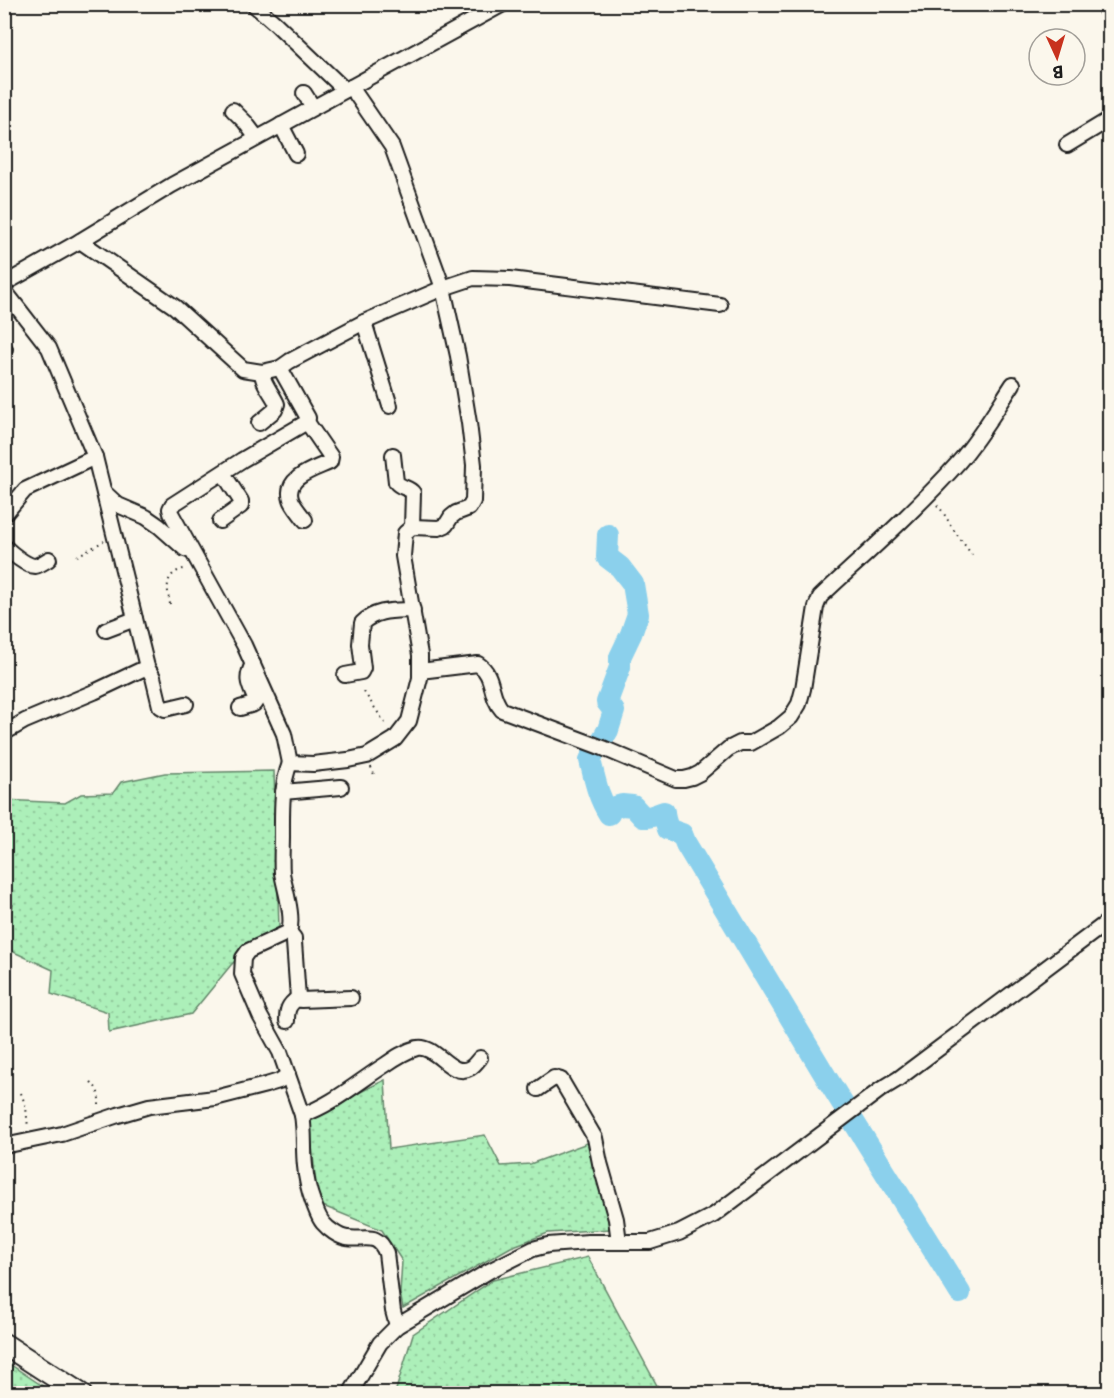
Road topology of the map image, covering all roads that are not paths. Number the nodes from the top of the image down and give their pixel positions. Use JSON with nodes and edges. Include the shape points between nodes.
{"nodes":[{"id":1,"x":253,"y":4,"type":"edge"},
{"id":2,"x":503,"y":4,"type":"edge"},
{"id":3,"x":348,"y":88,"type":"junction"},
{"id":4,"x":304,"y":93,"type":"dead end"},
{"id":5,"x":313,"y":108,"type":"junction"},
{"id":6,"x":233,"y":110,"type":"dead end"},
{"id":7,"x":1110,"y":118,"type":"edge"},
{"id":8,"x":281,"y":125,"type":"junction"},
{"id":9,"x":257,"y":138,"type":"junction"},
{"id":10,"x":1067,"y":145,"type":"dead end"},
{"id":11,"x":296,"y":154,"type":"dead end"},
{"id":12,"x":80,"y":241,"type":"junction"},
{"id":13,"x":4,"y":284,"type":"edge"},
{"id":14,"x":443,"y":288,"type":"junction"},
{"id":15,"x":4,"y":290,"type":"edge"},
{"id":16,"x":720,"y":305,"type":"dead end"},
{"id":17,"x":364,"y":322,"type":"junction"},
{"id":18,"x":280,"y":368,"type":"junction"},
{"id":19,"x":262,"y":372,"type":"junction"},
{"id":20,"x":1013,"y":384,"type":"dead end"},
{"id":21,"x":390,"y":406,"type":"dead end"},
{"id":22,"x":307,"y":422,"type":"junction"},
{"id":23,"x":259,"y":423,"type":"dead end"},
{"id":24,"x":393,"y":455,"type":"dead end"},
{"id":25,"x":95,"y":457,"type":"junction"},
{"id":26,"x":223,"y":473,"type":"junction"},
{"id":27,"x":103,"y":491,"type":"junction"},
{"id":28,"x":4,"y":514,"type":"edge"},
{"id":29,"x":305,"y":520,"type":"dead end"},
{"id":30,"x":220,"y":521,"type":"dead end"},
{"id":31,"x":412,"y":527,"type":"junction"},
{"id":32,"x":4,"y":546,"type":"edge"},
{"id":33,"x":190,"y":551,"type":"junction"},
{"id":34,"x":49,"y":559,"type":"dead end"},
{"id":35,"x":412,"y":610,"type":"junction"},
{"id":36,"x":135,"y":619,"type":"junction"},
{"id":37,"x":106,"y":630,"type":"dead end"},
{"id":38,"x":253,"y":664,"type":"junction"},
{"id":39,"x":147,"y":667,"type":"junction"},
{"id":40,"x":420,"y":671,"type":"junction"},
{"id":41,"x":345,"y":675,"type":"dead end"},
{"id":42,"x":186,"y":704,"type":"dead end"},
{"id":43,"x":240,"y":708,"type":"dead end"},
{"id":44,"x":4,"y":733,"type":"edge"},
{"id":45,"x":290,"y":763,"type":"junction"},
{"id":46,"x":341,"y":787,"type":"dead end"},
{"id":47,"x":283,"y":792,"type":"junction"},
{"id":48,"x":1110,"y":920,"type":"edge"},
{"id":49,"x":289,"y":932,"type":"junction"},
{"id":50,"x":298,"y":998,"type":"junction"},
{"id":51,"x":351,"y":998,"type":"dead end"},
{"id":52,"x":287,"y":1022,"type":"dead end"},
{"id":53,"x":480,"y":1058,"type":"dead end"},
{"id":54,"x":288,"y":1075,"type":"junction"},
{"id":55,"x":538,"y":1089,"type":"dead end"},
{"id":56,"x":302,"y":1115,"type":"junction"},
{"id":57,"x":4,"y":1146,"type":"edge"},
{"id":58,"x":620,"y":1242,"type":"junction"},
{"id":59,"x":397,"y":1326,"type":"junction"},
{"id":60,"x":4,"y":1344,"type":"edge"},
{"id":61,"x":81,"y":1394,"type":"edge"},
{"id":62,"x":350,"y":1394,"type":"edge"}],
"edges":[{"from":1,"to":3,"type":"street"},
{"from":2,"to":3,"type":"street"},
{"from":3,"to":5,"type":"street"},
{"from":3,"to":14,"type":"street","via":[[392,147]]},
{"from":4,"to":5,"type":"street"},
{"from":5,"to":8,"type":"street"},
{"from":6,"to":9,"type":"street"},
{"from":7,"to":10,"type":"street"},
{"from":8,"to":9,"type":"street"},
{"from":8,"to":11,"type":"street"},
{"from":9,"to":12,"type":"street"},
{"from":12,"to":13,"type":"street"},
{"from":12,"to":19,"type":"street","via":[[176,308],[243,369]]},
{"from":14,"to":16,"type":"street","via":[[473,278],[510,279]]},
{"from":14,"to":17,"type":"street"},
{"from":14,"to":31,"type":"street","via":[[469,423],[473,501],[439,528]]},
{"from":15,"to":25,"type":"street","via":[[49,348]]},
{"from":17,"to":18,"type":"street"},
{"from":17,"to":21,"type":"street"},
{"from":18,"to":19,"type":"street"},
{"from":18,"to":22,"type":"street"},
{"from":19,"to":23,"type":"street","via":[[277,404]]},
{"from":20,"to":40,"type":"street","via":[[958,462],[820,597],[803,689],[791,717],[751,743],[728,749],[692,777],[676,779],[502,710],[496,703],[491,679],[478,664]]},
{"from":22,"to":26,"type":"street"},
{"from":22,"to":29,"type":"street","via":[[331,457],[330,462],[297,478],[290,487],[291,500]]},
{"from":24,"to":31,"type":"street","via":[[396,482],[413,493]]},
{"from":25,"to":27,"type":"street"},
{"from":25,"to":28,"type":"street","via":[[25,490]]},
{"from":26,"to":30,"type":"street","via":[[242,504]]},
{"from":26,"to":33,"type":"street","via":[[170,509]]},
{"from":27,"to":33,"type":"street","via":[[118,505],[146,517]]},
{"from":27,"to":36,"type":"street"},
{"from":31,"to":35,"type":"street","via":[[405,533],[403,544]]},
{"from":32,"to":34,"type":"street","via":[[30,566]]},
{"from":33,"to":38,"type":"street"},
{"from":35,"to":40,"type":"street"},
{"from":35,"to":41,"type":"street","via":[[370,615],[362,622],[363,668],[361,672]]},
{"from":36,"to":37,"type":"street"},
{"from":36,"to":39,"type":"street"},
{"from":38,"to":43,"type":"street","via":[[248,678],[256,701]]},
{"from":38,"to":45,"type":"street","via":[[284,734]]},
{"from":39,"to":42,"type":"street","via":[[160,706],[165,709]]},
{"from":39,"to":44,"type":"street"},
{"from":40,"to":45,"type":"street","via":[[409,721],[395,739],[367,756],[313,764]]},
{"from":45,"to":47,"type":"street"},
{"from":46,"to":47,"type":"street"},
{"from":47,"to":49,"type":"street","via":[[282,866]]},
{"from":48,"to":58,"type":"street","via":[[714,1215],[650,1242]]},
{"from":49,"to":50,"type":"street","via":[[294,938]]},
{"from":49,"to":54,"type":"street","via":[[248,951],[242,966],[242,974]]},
{"from":50,"to":51,"type":"street"},
{"from":50,"to":52,"type":"street","via":[[287,1009]]},
{"from":53,"to":56,"type":"street","via":[[470,1068],[455,1069],[420,1047],[399,1056],[318,1110]]},
{"from":54,"to":56,"type":"street"},
{"from":54,"to":57,"type":"street","via":[[279,1081],[215,1098],[149,1106],[62,1134]]},
{"from":55,"to":58,"type":"street","via":[[554,1078],[561,1080],[590,1126]]},
{"from":56,"to":59,"type":"street","via":[[305,1167],[317,1213],[324,1224],[342,1237],[373,1238],[383,1245]]},
{"from":58,"to":59,"type":"street","via":[[533,1249]]},
{"from":59,"to":62,"type":"street","via":[[380,1343]]},
{"from":60,"to":61,"type":"highway"}]}
